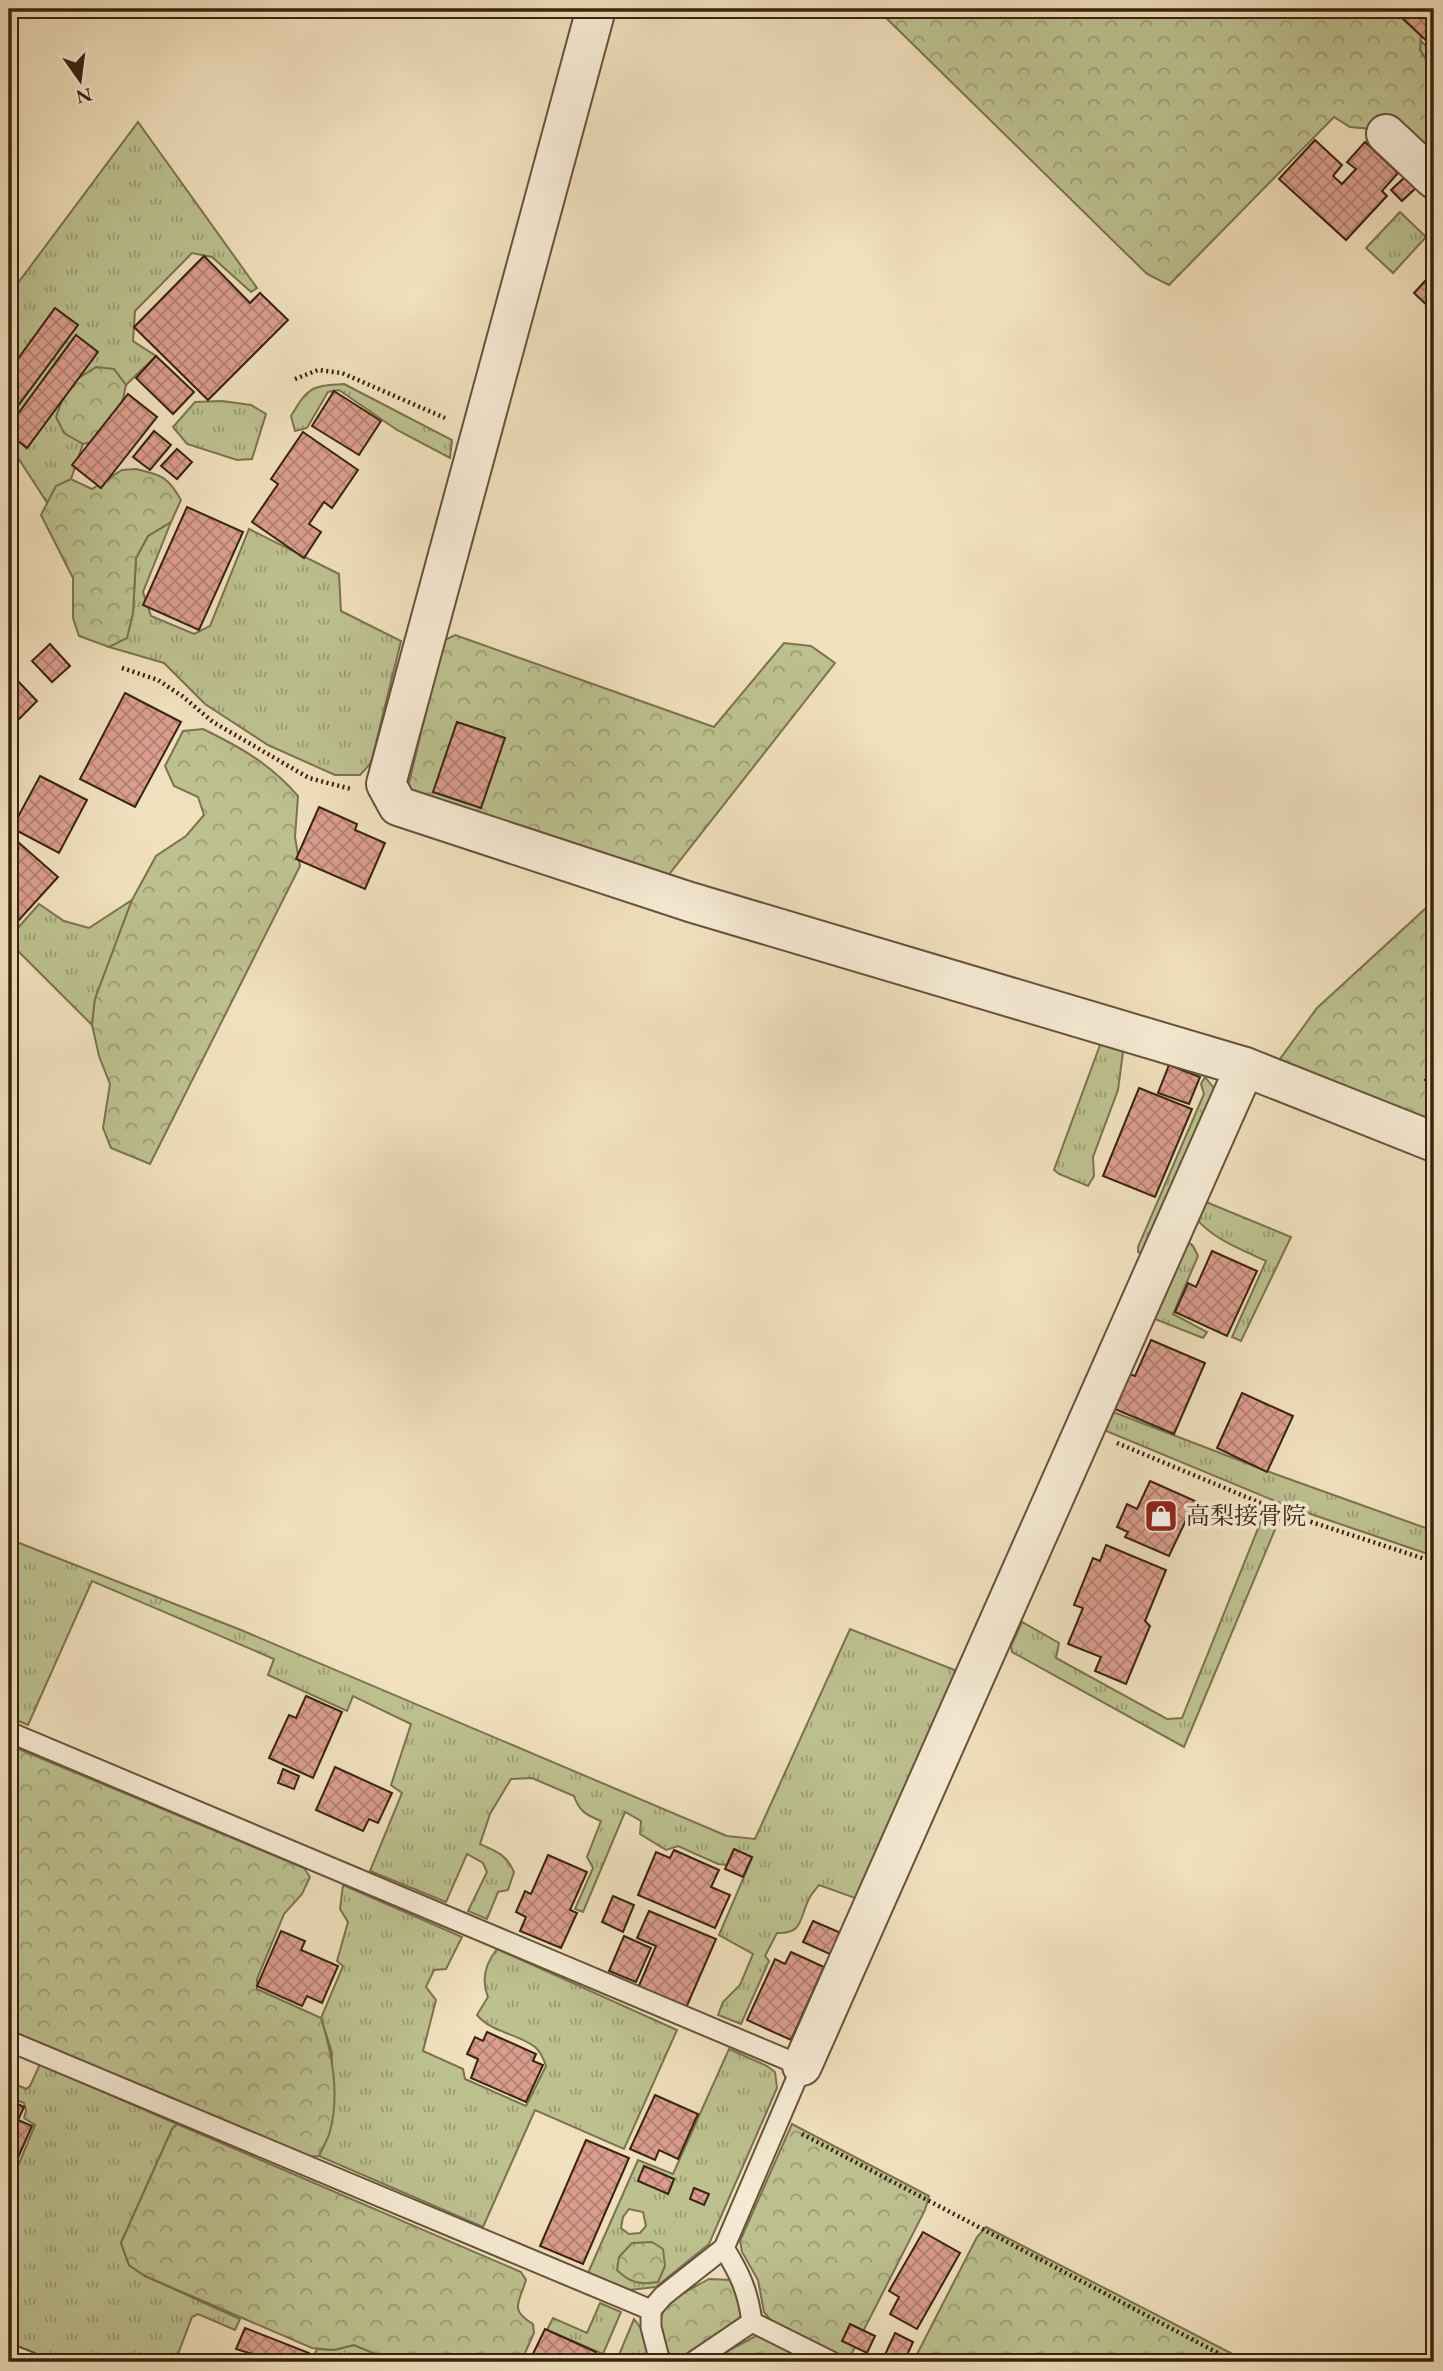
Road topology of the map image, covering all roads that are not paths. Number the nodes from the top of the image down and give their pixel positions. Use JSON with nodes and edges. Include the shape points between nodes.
{"nodes":[{"id":1,"x":596,"y":9,"type":"edge"},
{"id":2,"x":1386,"y":134,"type":"dead end"},
{"id":3,"x":1434,"y":179,"type":"edge"},
{"id":4,"x":1245,"y":1067,"type":"junction"},
{"id":5,"x":1434,"y":1142,"type":"edge"},
{"id":6,"x":9,"y":1732,"type":"edge"},
{"id":7,"x":9,"y":2041,"type":"edge"},
{"id":8,"x":802,"y":2066,"type":"junction"},
{"id":9,"x":724,"y":2248,"type":"junction"},
{"id":10,"x":651,"y":2310,"type":"junction"},
{"id":11,"x":752,"y":2322,"type":"junction"},
{"id":12,"x":9,"y":2354,"type":"edge"},
{"id":13,"x":29,"y":2362,"type":"edge"},
{"id":14,"x":660,"y":2362,"type":"edge"},
{"id":15,"x":693,"y":2362,"type":"edge"},
{"id":16,"x":832,"y":2362,"type":"edge"}],
"edges":[{"from":1,"to":4,"type":"street","via":[[386,784],[398,806],[690,902]]},
{"from":2,"to":3,"type":"street"},
{"from":4,"to":5,"type":"street"},
{"from":4,"to":8,"type":"street"},
{"from":6,"to":8,"type":"lane"},
{"from":7,"to":10,"type":"lane"},
{"from":8,"to":9,"type":"lane"},
{"from":9,"to":10,"type":"lane"},
{"from":9,"to":11,"type":"lane","via":[[749,2295]]},
{"from":10,"to":14,"type":"lane"},
{"from":11,"to":15,"type":"lane"},
{"from":11,"to":16,"type":"lane"},
{"from":12,"to":13,"type":"lane"}]}
